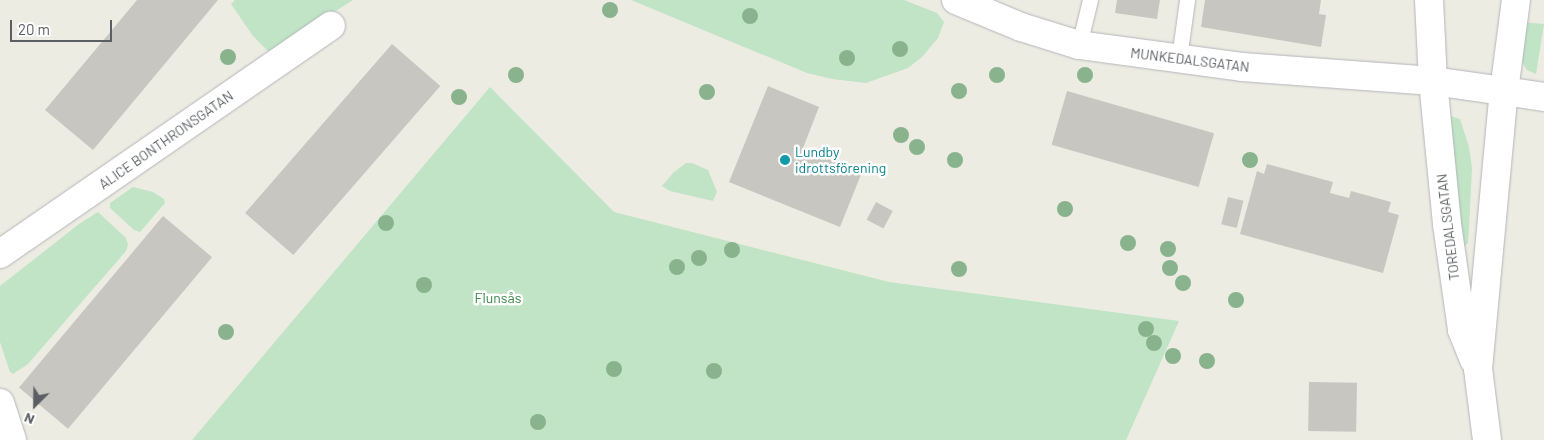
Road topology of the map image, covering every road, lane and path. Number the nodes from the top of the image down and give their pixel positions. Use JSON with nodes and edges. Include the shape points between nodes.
{"nodes":[{"id":1,"x":956,"y":0,"type":"edge"},
{"id":2,"x":1090,"y":0,"type":"edge"},
{"id":3,"x":1187,"y":0,"type":"edge"},
{"id":4,"x":1429,"y":0,"type":"edge"},
{"id":5,"x":1516,"y":0,"type":"edge"},
{"id":6,"x":331,"y":26,"type":"dead end"},
{"id":7,"x":1080,"y":45,"type":"junction"},
{"id":8,"x":1179,"y":58,"type":"junction"},
{"id":9,"x":1433,"y":82,"type":"junction"},
{"id":10,"x":1504,"y":91,"type":"junction"},
{"id":11,"x":1544,"y":98,"type":"edge"},
{"id":12,"x":0,"y":254,"type":"edge"},
{"id":13,"x":1478,"y":369,"type":"junction"},
{"id":14,"x":0,"y":403,"type":"edge"},
{"id":15,"x":12,"y":440,"type":"edge"},
{"id":16,"x":1487,"y":440,"type":"edge"}],
"edges":[{"from":1,"to":7,"type":"street","name":"MUNKEDALSGATAN","via":[[1021,27]]},
{"from":2,"to":7,"type":"lane"},
{"from":3,"to":8,"type":"lane"},
{"from":4,"to":9,"type":"street","name":"TOREDALSGATAN"},
{"from":5,"to":10,"type":"street","name":"TOREDALSGATAN"},
{"from":6,"to":12,"type":"street","name":"ALICE BONTHRONSGATAN"},
{"from":7,"to":8,"type":"street","name":"MUNKEDALSGATAN"},
{"from":8,"to":9,"type":"street","name":"MUNKEDALSGATAN","via":[[1242,67]]},
{"from":9,"to":10,"type":"street"},
{"from":9,"to":13,"type":"street","name":"TOREDALSGATAN","via":[[1447,224],[1461,320]]},
{"from":10,"to":11,"type":"street"},
{"from":10,"to":13,"type":"street","name":"TOREDALSGATAN"},
{"from":13,"to":16,"type":"street","name":"TOREDALSGATAN"},
{"from":14,"to":15,"type":"street"}]}
